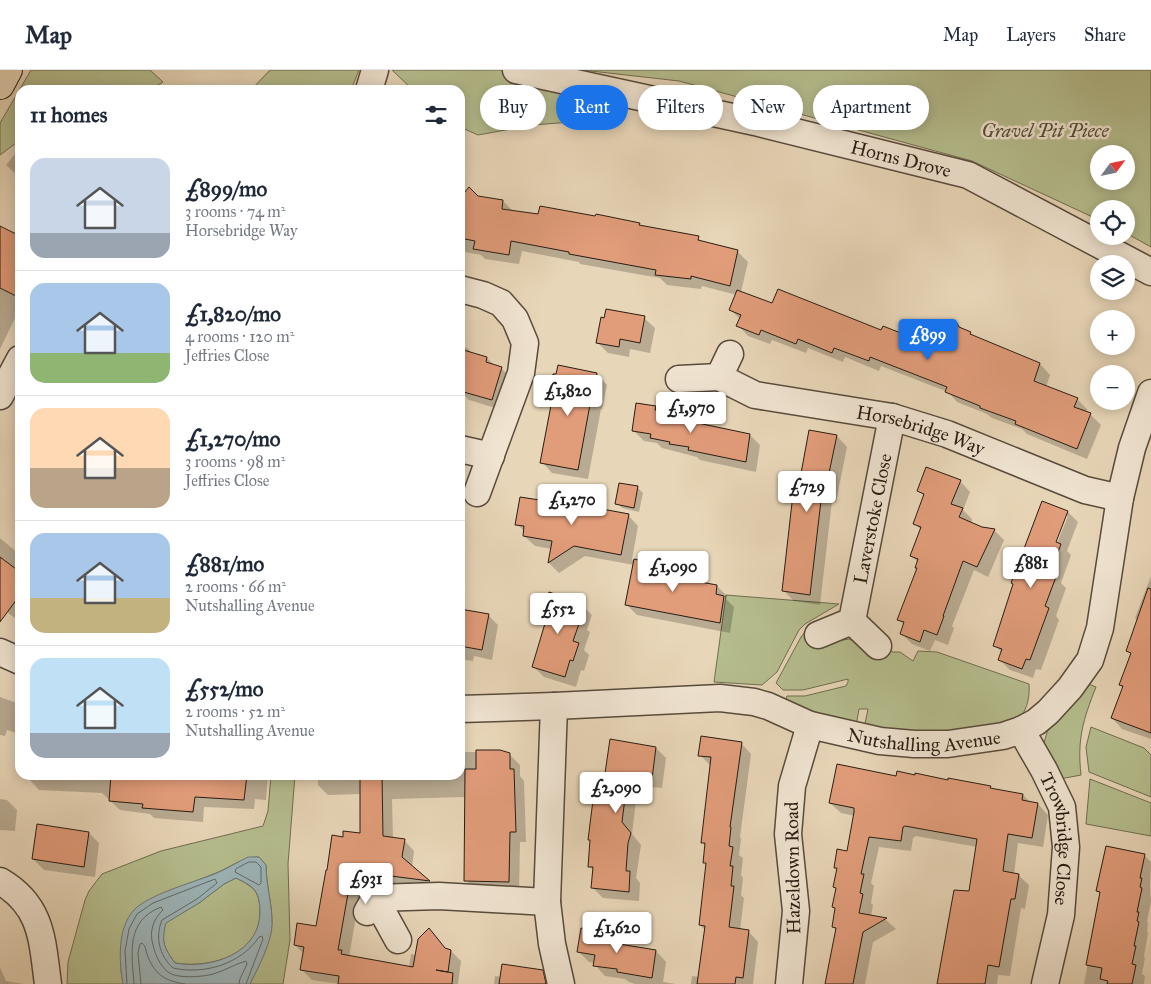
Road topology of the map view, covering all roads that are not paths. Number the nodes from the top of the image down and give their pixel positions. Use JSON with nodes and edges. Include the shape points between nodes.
{"nodes":[{"id":1,"x":8,"y":70,"type":"edge"},
{"id":2,"x":375,"y":70,"type":"edge"},
{"id":3,"x":516,"y":70,"type":"edge"},
{"id":4,"x":0,"y":85,"type":"edge"},
{"id":5,"x":370,"y":85,"type":"edge"},
{"id":6,"x":1151,"y":272,"type":"edge"},
{"id":7,"x":465,"y":290,"type":"edge"},
{"id":8,"x":15,"y":368,"type":"edge"},
{"id":9,"x":679,"y":379,"type":"dead end"},
{"id":10,"x":1151,"y":393,"type":"edge"},
{"id":11,"x":0,"y":396,"type":"edge"},
{"id":12,"x":892,"y":417,"type":"junction"},
{"id":13,"x":465,"y":450,"type":"edge"},
{"id":14,"x":491,"y":456,"type":"junction"},
{"id":15,"x":477,"y":493,"type":"dead end"},
{"id":16,"x":1120,"y":498,"type":"junction"},
{"id":17,"x":852,"y":621,"type":"junction"},
{"id":18,"x":818,"y":635,"type":"dead end"},
{"id":19,"x":878,"y":646,"type":"dead end"},
{"id":20,"x":0,"y":652,"type":"edge"},
{"id":21,"x":15,"y":659,"type":"edge"},
{"id":22,"x":554,"y":706,"type":"junction"},
{"id":23,"x":465,"y":709,"type":"edge"},
{"id":24,"x":810,"y":725,"type":"junction"},
{"id":25,"x":1021,"y":730,"type":"junction"},
{"id":26,"x":0,"y":881,"type":"edge"},
{"id":27,"x":546,"y":902,"type":"junction"},
{"id":28,"x":398,"y":940,"type":"dead end"},
{"id":29,"x":48,"y":984,"type":"edge"},
{"id":30,"x":561,"y":984,"type":"edge"},
{"id":31,"x":789,"y":984,"type":"edge"},
{"id":32,"x":1045,"y":984,"type":"edge"}],
"edges":[{"from":1,"to":4,"type":"main road"},
{"from":2,"to":5,"type":"street"},
{"from":3,"to":6,"type":"street","name":"Horns Drove","via":[[755,122],[968,176]]},
{"from":7,"to":14,"type":"street","via":[[501,303],[515,319],[525,342],[520,373]]},
{"from":8,"to":11,"type":"street"},
{"from":9,"to":12,"type":"street","name":"Horsebridge Way","via":[[724,365],[755,395]]},
{"from":10,"to":16,"type":"street","name":"Nutshalling Avenue","via":[[1132,448]]},
{"from":12,"to":16,"type":"street","name":"Horsebridge Way","via":[[946,434],[1085,490]]},
{"from":12,"to":17,"type":"street","name":"Laverstoke Close"},
{"from":13,"to":14,"type":"street"},
{"from":14,"to":15,"type":"street"},
{"from":16,"to":25,"type":"street","name":"Nutshalling Avenue","via":[[1100,628],[1090,660],[1048,712]]},
{"from":17,"to":18,"type":"street"},
{"from":17,"to":19,"type":"street"},
{"from":20,"to":21,"type":"street"},
{"from":22,"to":23,"type":"street","name":"Nutshalling Avenue"},
{"from":22,"to":24,"type":"street","name":"Nutshalling Avenue","via":[[720,698],[768,706]]},
{"from":22,"to":27,"type":"street"},
{"from":24,"to":25,"type":"street","name":"Nutshalling Avenue","via":[[872,740],[914,744],[948,744],[1003,736]]},
{"from":24,"to":31,"type":"street","name":"Hazeldown Road","via":[[792,786],[788,834],[796,911]]},
{"from":25,"to":32,"type":"street","name":"Trowbridge Close","via":[[1062,807],[1066,847],[1061,915]]},
{"from":26,"to":29,"type":"street","via":[[32,910],[41,929]]},
{"from":27,"to":28,"type":"street","via":[[439,896],[371,905]]},
{"from":27,"to":30,"type":"street"}]}
